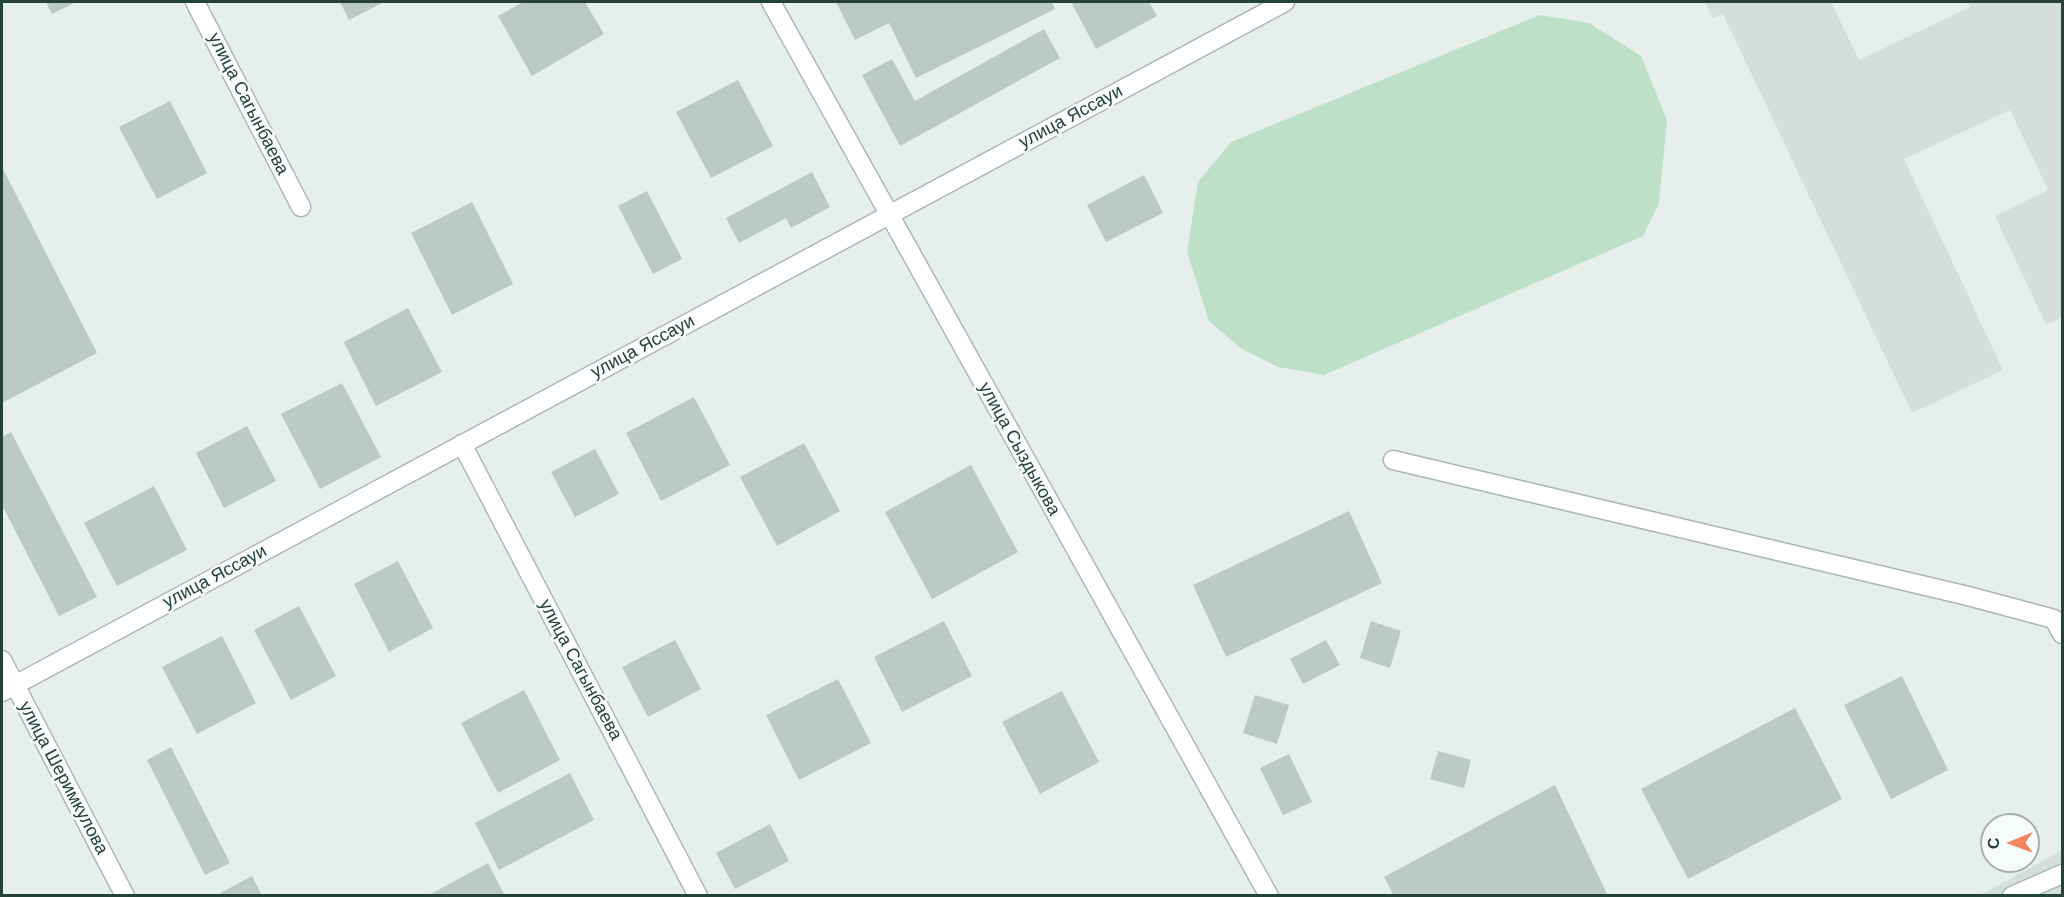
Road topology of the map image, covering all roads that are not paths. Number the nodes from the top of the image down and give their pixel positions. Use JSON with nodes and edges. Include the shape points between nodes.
{"nodes":[{"id":1,"x":195,"y":2,"type":"edge"},
{"id":2,"x":771,"y":2,"type":"edge"},
{"id":3,"x":1286,"y":2,"type":"edge"},
{"id":4,"x":301,"y":207,"type":"dead end"},
{"id":5,"x":889,"y":215,"type":"junction"},
{"id":6,"x":462,"y":444,"type":"junction"},
{"id":7,"x":1393,"y":460,"type":"dead end"},
{"id":8,"x":2062,"y":634,"type":"edge"},
{"id":9,"x":2,"y":660,"type":"edge"},
{"id":10,"x":8,"y":689,"type":"edge"},
{"id":11,"x":2062,"y":874,"type":"edge"},
{"id":12,"x":125,"y":896,"type":"edge"},
{"id":13,"x":698,"y":896,"type":"edge"},
{"id":14,"x":1269,"y":896,"type":"edge"},
{"id":15,"x":2012,"y":896,"type":"edge"}],
"edges":[{"from":1,"to":4,"type":"street","name":"улица Сагынбаева"},
{"from":2,"to":5,"type":"street","name":"улица Сыздыкова"},
{"from":3,"to":5,"type":"street","name":"улица Яссауи"},
{"from":5,"to":6,"type":"street","name":"улица Яссауи"},
{"from":5,"to":14,"type":"street","name":"улица Сыздыкова"},
{"from":6,"to":10,"type":"street","name":"улица Яссауи"},
{"from":6,"to":13,"type":"street","name":"улица Сагынбаева"},
{"from":7,"to":8,"type":"street","via":[[1968,596],[2054,619]]},
{"from":9,"to":10,"type":"street","name":"улица Шеримкулова"},
{"from":10,"to":12,"type":"street","name":"улица Шеримкулова"},
{"from":11,"to":15,"type":"street"}]}
